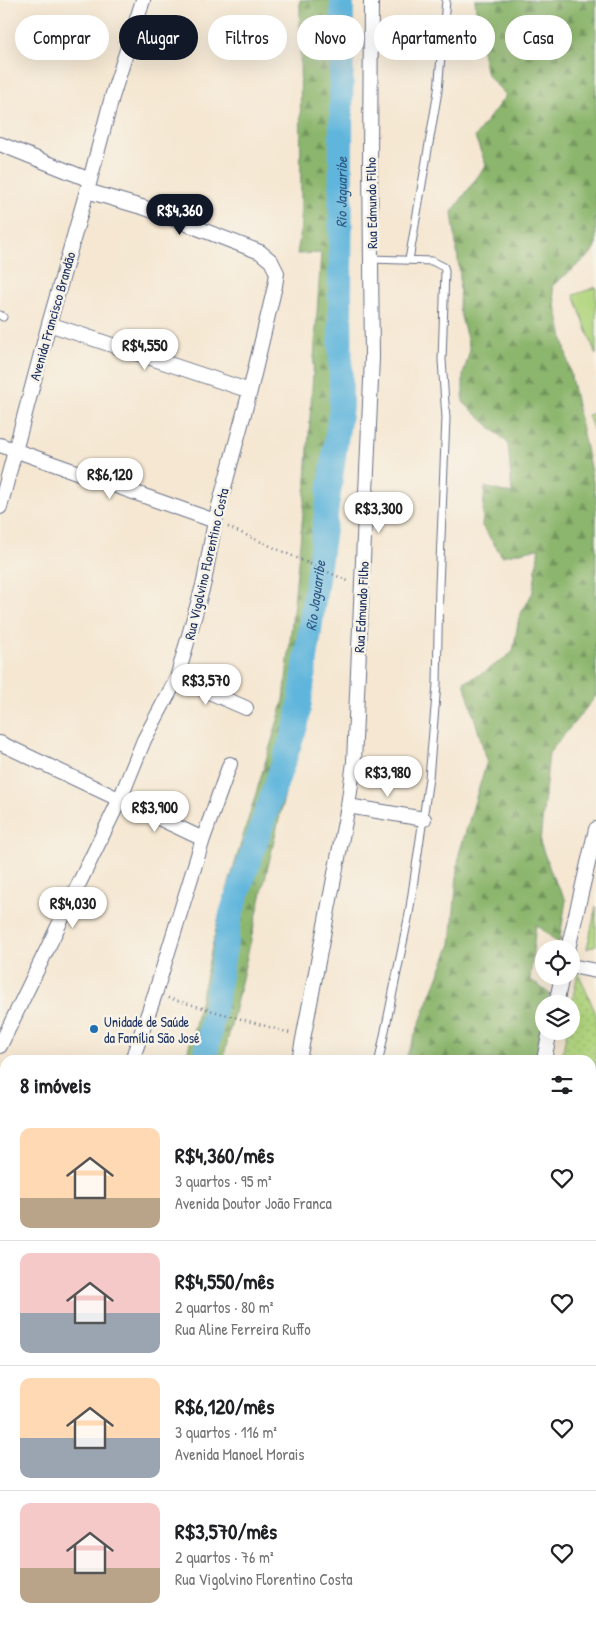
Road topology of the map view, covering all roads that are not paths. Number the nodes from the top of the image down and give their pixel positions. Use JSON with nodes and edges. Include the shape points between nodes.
{"nodes":[{"id":1,"x":143,"y":0,"type":"edge"},
{"id":2,"x":371,"y":0,"type":"edge"},
{"id":3,"x":446,"y":0,"type":"edge"},
{"id":4,"x":0,"y":144,"type":"edge"},
{"id":5,"x":88,"y":186,"type":"junction"},
{"id":6,"x":371,"y":260,"type":"junction"},
{"id":7,"x":409,"y":260,"type":"junction"},
{"id":8,"x":49,"y":324,"type":"junction"},
{"id":9,"x":250,"y":391,"type":"junction"},
{"id":10,"x":0,"y":445,"type":"edge"},
{"id":11,"x":15,"y":451,"type":"junction"},
{"id":12,"x":0,"y":507,"type":"edge"},
{"id":13,"x":215,"y":521,"type":"junction"},
{"id":14,"x":177,"y":678,"type":"junction"},
{"id":15,"x":246,"y":708,"type":"dead end"},
{"id":16,"x":0,"y":742,"type":"edge"},
{"id":17,"x":230,"y":764,"type":"dead end"},
{"id":18,"x":120,"y":799,"type":"junction"},
{"id":19,"x":348,"y":806,"type":"junction"},
{"id":20,"x":424,"y":819,"type":"junction"},
{"id":21,"x":596,"y":829,"type":"edge"},
{"id":22,"x":203,"y":839,"type":"junction"},
{"id":23,"x":570,"y":940,"type":"edge"},
{"id":24,"x":580,"y":968,"type":"edge"},
{"id":25,"x":596,"y":971,"type":"edge"},
{"id":26,"x":548,"y":1040,"type":"edge"},
{"id":27,"x":0,"y":1046,"type":"edge"},
{"id":28,"x":134,"y":1055,"type":"edge"},
{"id":29,"x":300,"y":1055,"type":"edge"},
{"id":30,"x":380,"y":1055,"type":"edge"},
{"id":31,"x":545,"y":1055,"type":"edge"}],
"edges":[{"from":1,"to":5,"type":"street","name":"Avenida Francisco Brandão"},
{"from":2,"to":6,"type":"street","name":"Rua Edmundo Filho"},
{"from":3,"to":7,"type":"lane","via":[[438,91]]},
{"from":4,"to":5,"type":"street"},
{"from":5,"to":8,"type":"street","name":"Avenida Francisco Brandão"},
{"from":5,"to":9,"type":"street","name":"Rua Vigolvino Florentino Costa","via":[[260,252],[271,261],[277,273],[275,286]]},
{"from":6,"to":7,"type":"lane"},
{"from":6,"to":19,"type":"street","name":"Rua Edmundo Filho","via":[[372,358],[354,762]]},
{"from":7,"to":20,"type":"lane","via":[[432,261],[444,267],[445,271],[442,360],[446,418],[437,684]]},
{"from":8,"to":9,"type":"street"},
{"from":8,"to":11,"type":"street","name":"Avenida Francisco Brandão"},
{"from":9,"to":13,"type":"street","name":"Rua Vigolvino Florentino Costa"},
{"from":10,"to":11,"type":"street"},
{"from":11,"to":12,"type":"street","name":"Avenida Francisco Brandão"},
{"from":11,"to":13,"type":"street"},
{"from":13,"to":14,"type":"street","name":"Rua Vigolvino Florentino Costa","via":[[204,582]]},
{"from":14,"to":15,"type":"street"},
{"from":14,"to":18,"type":"street","name":"Rua Vigolvino Florentino Costa","via":[[144,740]]},
{"from":16,"to":18,"type":"street"},
{"from":17,"to":22,"type":"street"},
{"from":18,"to":22,"type":"street"},
{"from":18,"to":27,"type":"street","name":"Rua Vigolvino Florentino Costa"},
{"from":19,"to":20,"type":"street"},
{"from":19,"to":29,"type":"street","name":"Rua Edmundo Filho"},
{"from":20,"to":30,"type":"lane","via":[[409,914]]},
{"from":21,"to":23,"type":"street"},
{"from":22,"to":28,"type":"street"},
{"from":24,"to":25,"type":"street"},
{"from":26,"to":31,"type":"street"}]}
